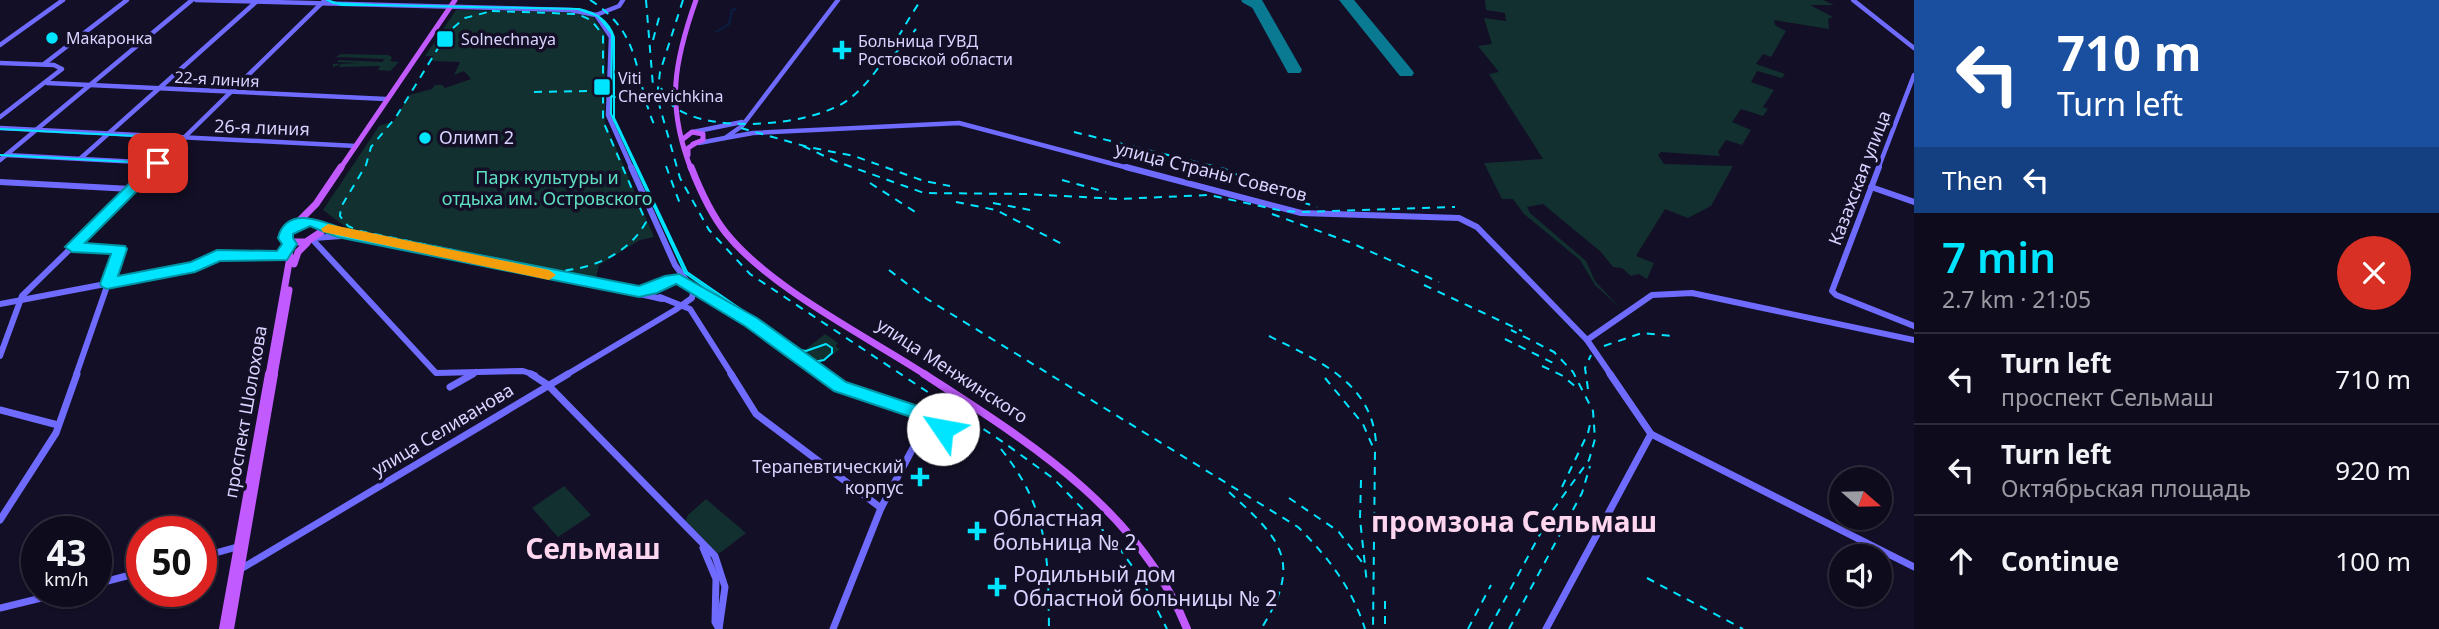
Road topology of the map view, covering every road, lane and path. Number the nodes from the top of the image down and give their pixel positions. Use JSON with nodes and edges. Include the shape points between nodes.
{"nodes":[{"id":1,"x":62,"y":0,"type":"edge"},
{"id":2,"x":127,"y":0,"type":"edge"},
{"id":3,"x":194,"y":0,"type":"edge"},
{"id":4,"x":622,"y":0,"type":"edge"},
{"id":5,"x":696,"y":0,"type":"edge"},
{"id":6,"x":836,"y":0,"type":"edge"},
{"id":7,"x":1853,"y":0,"type":"edge"},
{"id":8,"x":1858,"y":0,"type":"edge"},
{"id":9,"x":258,"y":1,"type":"edge"},
{"id":10,"x":323,"y":2,"type":"edge"},
{"id":11,"x":454,"y":4,"type":"edge"},
{"id":12,"x":596,"y":15,"type":"junction"},
{"id":13,"x":1881,"y":20,"type":"junction"},
{"id":14,"x":0,"y":44,"type":"edge"},
{"id":15,"x":1914,"y":47,"type":"edge"},
{"id":16,"x":0,"y":62,"type":"edge"},
{"id":17,"x":45,"y":63,"type":"junction"},
{"id":18,"x":1914,"y":75,"type":"edge"},
{"id":19,"x":47,"y":83,"type":"junction"},
{"id":20,"x":90,"y":85,"type":"junction"},
{"id":21,"x":160,"y":88,"type":"junction"},
{"id":22,"x":231,"y":92,"type":"junction"},
{"id":23,"x":386,"y":99,"type":"junction"},
{"id":24,"x":0,"y":117,"type":"edge"},
{"id":25,"x":745,"y":121,"type":"junction"},
{"id":26,"x":723,"y":127,"type":"junction"},
{"id":27,"x":0,"y":128,"type":"edge"},
{"id":28,"x":35,"y":130,"type":"junction"},
{"id":29,"x":681,"y":130,"type":"junction"},
{"id":30,"x":738,"y":130,"type":"junction"},
{"id":31,"x":693,"y":132,"type":"junction"},
{"id":32,"x":753,"y":133,"type":"junction"},
{"id":33,"x":107,"y":134,"type":"junction"},
{"id":34,"x":725,"y":137,"type":"junction"},
{"id":35,"x":183,"y":138,"type":"junction"},
{"id":36,"x":684,"y":140,"type":"junction"},
{"id":37,"x":696,"y":143,"type":"junction"},
{"id":38,"x":356,"y":146,"type":"junction"},
{"id":39,"x":686,"y":151,"type":"junction"},
{"id":40,"x":2,"y":156,"type":"edge"},
{"id":41,"x":81,"y":158,"type":"junction"},
{"id":42,"x":158,"y":163,"type":"junction"},
{"id":43,"x":0,"y":182,"type":"edge"},
{"id":44,"x":1871,"y":187,"type":"junction"},
{"id":45,"x":131,"y":189,"type":"junction"},
{"id":46,"x":1914,"y":202,"type":"edge"},
{"id":47,"x":320,"y":224,"type":"junction"},
{"id":48,"x":293,"y":226,"type":"junction"},
{"id":49,"x":302,"y":242,"type":"junction"},
{"id":50,"x":72,"y":247,"type":"junction"},
{"id":51,"x":676,"y":265,"type":"junction"},
{"id":52,"x":670,"y":279,"type":"junction"},
{"id":53,"x":107,"y":284,"type":"junction"},
{"id":54,"x":692,"y":285,"type":"junction"},
{"id":55,"x":659,"y":286,"type":"junction"},
{"id":56,"x":662,"y":299,"type":"junction"},
{"id":57,"x":20,"y":300,"type":"junction"},
{"id":58,"x":671,"y":303,"type":"junction"},
{"id":59,"x":0,"y":304,"type":"edge"},
{"id":60,"x":682,"y":305,"type":"junction"},
{"id":61,"x":670,"y":312,"type":"junction"},
{"id":62,"x":11,"y":323,"type":"junction"},
{"id":63,"x":0,"y":325,"type":"edge"},
{"id":64,"x":1914,"y":326,"type":"edge"},
{"id":65,"x":1914,"y":340,"type":"edge"},
{"id":66,"x":1589,"y":343,"type":"junction"},
{"id":67,"x":0,"y":356,"type":"edge"},
{"id":68,"x":464,"y":375,"type":"junction"},
{"id":69,"x":548,"y":385,"type":"junction"},
{"id":70,"x":450,"y":387,"type":"dead end"},
{"id":71,"x":959,"y":398,"type":"junction"},
{"id":72,"x":0,"y":410,"type":"edge"},
{"id":73,"x":936,"y":419,"type":"junction"},
{"id":74,"x":58,"y":425,"type":"junction"},
{"id":75,"x":1651,"y":434,"type":"junction"},
{"id":76,"x":935,"y":436,"type":"junction"},
{"id":77,"x":881,"y":508,"type":"junction"},
{"id":78,"x":0,"y":520,"type":"edge"},
{"id":79,"x":695,"y":537,"type":"junction"},
{"id":80,"x":237,"y":547,"type":"junction"},
{"id":81,"x":217,"y":553,"type":"edge"},
{"id":82,"x":1914,"y":564,"type":"edge"},
{"id":83,"x":235,"y":572,"type":"junction"},
{"id":84,"x":21,"y":603,"type":"edge"},
{"id":85,"x":0,"y":608,"type":"edge"},
{"id":86,"x":223,"y":629,"type":"edge"},
{"id":87,"x":230,"y":629,"type":"edge"},
{"id":88,"x":833,"y":629,"type":"edge"},
{"id":89,"x":1189,"y":629,"type":"edge"},
{"id":90,"x":1546,"y":629,"type":"edge"}],
"edges":[{"from":1,"to":14,"type":"main road"},
{"from":2,"to":17,"type":"main road"},
{"from":3,"to":9,"type":"main road"},
{"from":3,"to":20,"type":"main road"},
{"from":4,"to":12,"type":"main road","via":[[619,6]]},
{"from":5,"to":29,"type":"main road","via":[[675,68],[674,98]]},
{"from":6,"to":25,"type":"main road"},
{"from":7,"to":13,"type":"main road"},
{"from":8,"to":13,"type":"main road"},
{"from":9,"to":10,"type":"main road"},
{"from":9,"to":21,"type":"main road"},
{"from":10,"to":11,"type":"main road"},
{"from":10,"to":22,"type":"main road"},
{"from":11,"to":12,"type":"main road","via":[[578,10]]},
{"from":11,"to":23,"type":"main road"},
{"from":11,"to":47,"type":"main road","via":[[321,204],[316,215]]},
{"from":12,"to":51,"type":"main road","via":[[611,37],[608,115]]},
{"from":13,"to":15,"type":"main road"},
{"from":16,"to":17,"type":"main road"},
{"from":17,"to":19,"type":"main road","via":[[60,67]]},
{"from":18,"to":44,"type":"main road","name":"Казахская улица"},
{"from":19,"to":20,"type":"main road","name":"22-я линия"},
{"from":19,"to":24,"type":"main road"},
{"from":20,"to":21,"type":"main road","name":"22-я линия"},
{"from":20,"to":28,"type":"main road"},
{"from":21,"to":22,"type":"main road","name":"22-я линия"},
{"from":21,"to":33,"type":"main road"},
{"from":22,"to":23,"type":"main road","name":"22-я линия"},
{"from":22,"to":35,"type":"main road"},
{"from":23,"to":38,"type":"main road"},
{"from":25,"to":26,"type":"main road"},
{"from":25,"to":30,"type":"main road"},
{"from":26,"to":30,"type":"main road"},
{"from":26,"to":31,"type":"main road"},
{"from":26,"to":34,"type":"main road","via":[[732,131]]},
{"from":26,"to":34,"type":"main road","via":[[711,134]]},
{"from":27,"to":28,"type":"main road","name":"26-я линия"},
{"from":28,"to":33,"type":"main road","name":"26-я линия"},
{"from":28,"to":40,"type":"main road"},
{"from":29,"to":31,"type":"main road"},
{"from":29,"to":36,"type":"main road"},
{"from":30,"to":32,"type":"main road"},
{"from":30,"to":34,"type":"main road"},
{"from":31,"to":36,"type":"main road"},
{"from":31,"to":37,"type":"main road","via":[[704,136]]},
{"from":32,"to":34,"type":"main road"},
{"from":32,"to":66,"type":"main road","name":"улица Страны Советов","via":[[959,123],[1301,213],[1452,216],[1477,227]]},
{"from":33,"to":35,"type":"main road","name":"26-я линия"},
{"from":33,"to":41,"type":"main road"},
{"from":34,"to":37,"type":"main road"},
{"from":35,"to":38,"type":"main road","name":"26-я линия"},
{"from":35,"to":42,"type":"main road"},
{"from":36,"to":37,"type":"main road"},
{"from":36,"to":39,"type":"main road"},
{"from":37,"to":39,"type":"main road"},
{"from":38,"to":48,"type":"main road","via":[[310,212]]},
{"from":39,"to":71,"type":"main road","name":"улица Менжинского","via":[[716,214],[755,258]]},
{"from":40,"to":41,"type":"main road"},
{"from":41,"to":42,"type":"main road"},
{"from":42,"to":45,"type":"main road"},
{"from":43,"to":45,"type":"main road"},
{"from":44,"to":46,"type":"main road"},
{"from":44,"to":64,"type":"main road","name":"Казахская улица","via":[[1832,291]]},
{"from":45,"to":50,"type":"main road"},
{"from":47,"to":48,"type":"main road","via":[[307,221]]},
{"from":47,"to":49,"type":"main road","via":[[321,232]]},
{"from":47,"to":55,"type":"main road","via":[[337,232],[634,290]]},
{"from":48,"to":49,"type":"main road","via":[[285,234]]},
{"from":49,"to":53,"type":"main road","via":[[282,256],[217,256],[195,267]]},
{"from":49,"to":56,"type":"main road","via":[[345,236]]},
{"from":49,"to":68,"type":"main road","via":[[320,249],[436,373]]},
{"from":49,"to":80,"type":"main road","name":"проспект Шолохова","via":[[290,257]]},
{"from":49,"to":83,"type":"main road","name":"проспект Шолохова","via":[[294,260]]},
{"from":50,"to":53,"type":"main road","via":[[120,249]]},
{"from":50,"to":57,"type":"main road"},
{"from":51,"to":52,"type":"main road"},
{"from":51,"to":54,"type":"main road"},
{"from":52,"to":54,"type":"main road"},
{"from":52,"to":55,"type":"main road"},
{"from":53,"to":57,"type":"main road"},
{"from":53,"to":74,"type":"main road"},
{"from":54,"to":60,"type":"main road","via":[[694,296]]},
{"from":54,"to":73,"type":"main road","via":[[840,386]]},
{"from":55,"to":56,"type":"main road","via":[[656,294]]},
{"from":56,"to":58,"type":"main road"},
{"from":57,"to":59,"type":"main road"},
{"from":57,"to":62,"type":"main road"},
{"from":58,"to":60,"type":"main road"},
{"from":58,"to":61,"type":"main road"},
{"from":60,"to":61,"type":"main road","name":"улица Селиванова"},
{"from":60,"to":77,"type":"main road","via":[[692,312],[756,414]]},
{"from":61,"to":69,"type":"main road","name":"улица Селиванова"},
{"from":62,"to":63,"type":"main road"},
{"from":62,"to":67,"type":"main road"},
{"from":65,"to":66,"type":"main road","via":[[1692,293],[1655,294],[1643,299]]},
{"from":66,"to":75,"type":"main road","name":"улица Страны Советов"},
{"from":68,"to":69,"type":"main road","via":[[480,370],[528,371]]},
{"from":68,"to":70,"type":"main road"},
{"from":69,"to":79,"type":"main road"},
{"from":69,"to":83,"type":"main road","name":"улица Селиванова"},
{"from":71,"to":73,"type":"main road"},
{"from":71,"to":73,"type":"main road","via":[[960,402]]},
{"from":71,"to":89,"type":"main road","name":"улица Менжинского","via":[[1087,489],[1165,584]]},
{"from":72,"to":74,"type":"main road"},
{"from":73,"to":76,"type":"main road","via":[[943,431]]},
{"from":73,"to":76,"type":"main road","via":[[925,431]]},
{"from":74,"to":78,"type":"main road"},
{"from":75,"to":82,"type":"main road"},
{"from":75,"to":90,"type":"main road"},
{"from":76,"to":77,"type":"main road","via":[[913,448]]},
{"from":77,"to":88,"type":"main road"},
{"from":79,"to":79,"type":"main road","via":[[714,570],[719,629],[725,587],[715,556]]},
{"from":80,"to":81,"type":"main road"},
{"from":80,"to":83,"type":"main road","name":"проспект Шолохова"},
{"from":83,"to":86,"type":"main road","name":"проспект Шолохова"},
{"from":83,"to":87,"type":"main road"},
{"from":84,"to":85,"type":"main road"}]}
